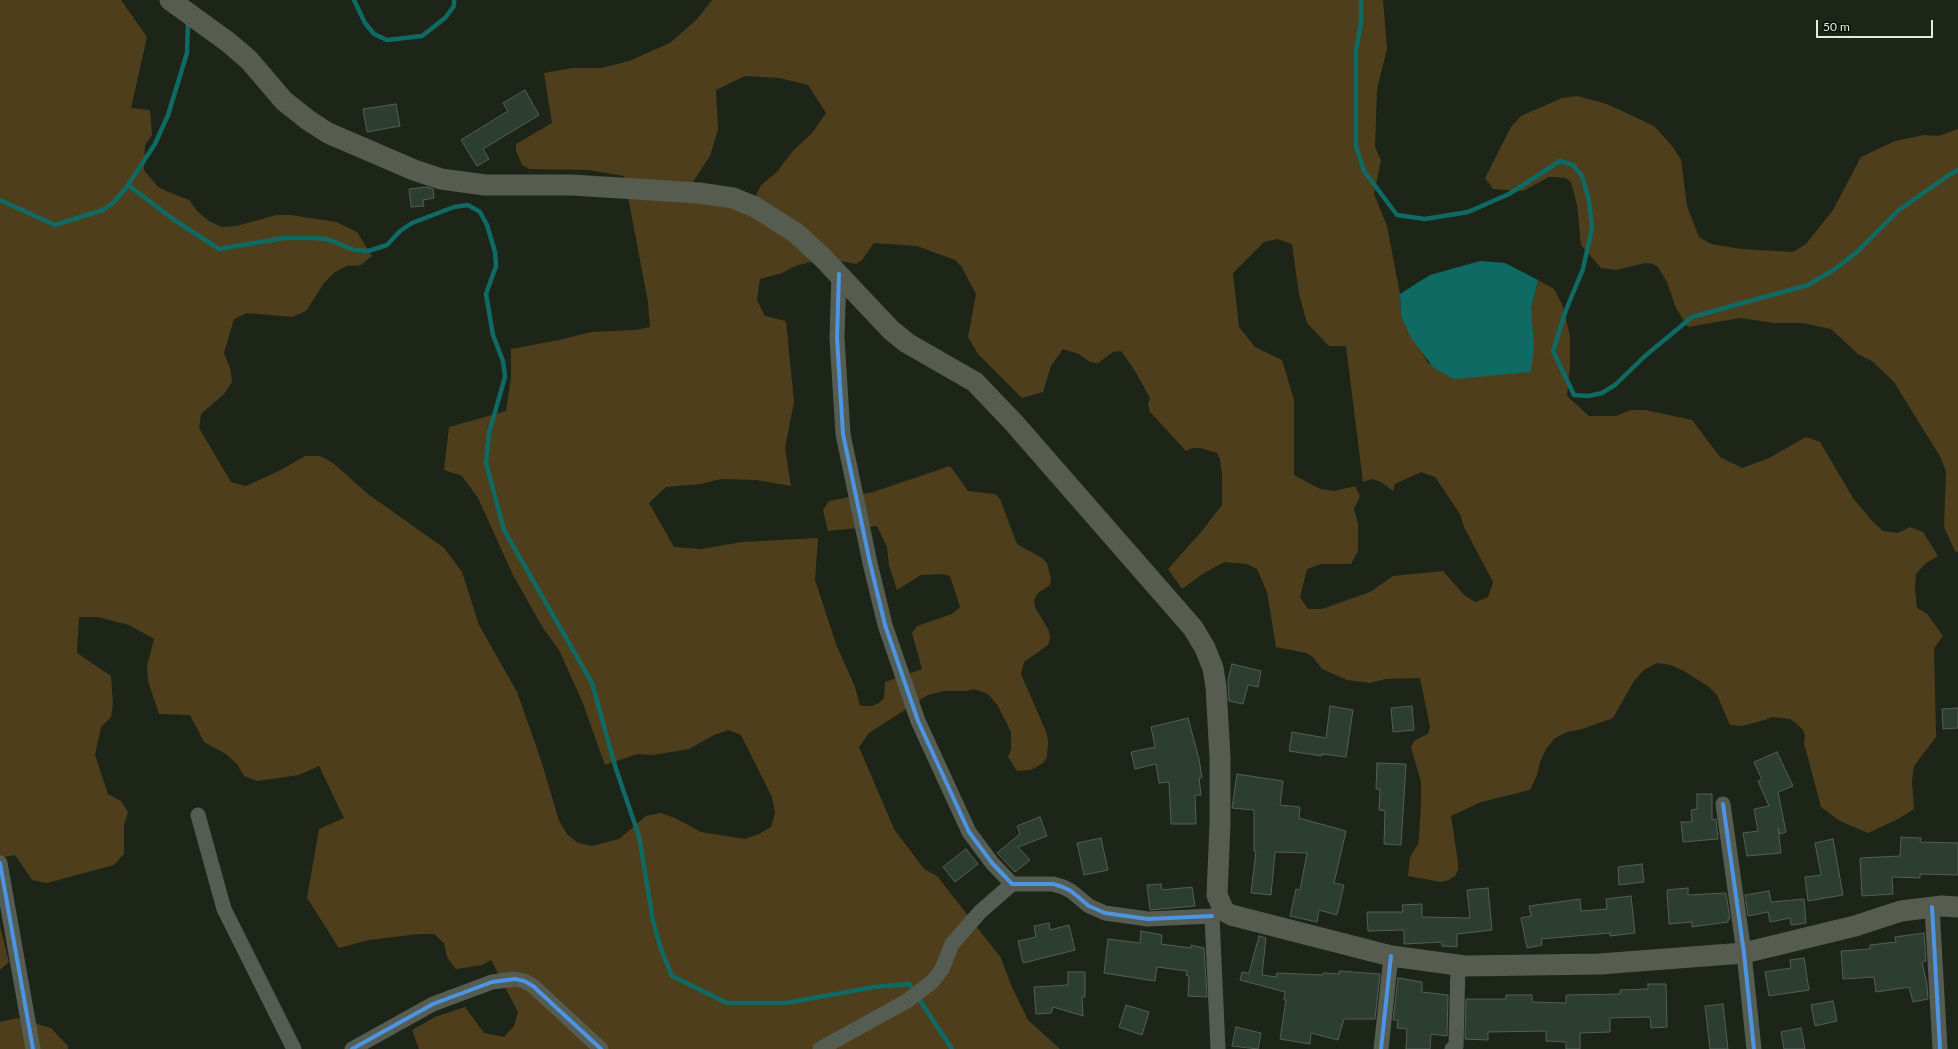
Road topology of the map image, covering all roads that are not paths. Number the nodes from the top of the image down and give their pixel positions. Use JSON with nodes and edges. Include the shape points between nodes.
{"nodes":[{"id":1,"x":170,"y":0,"type":"edge"},
{"id":2,"x":840,"y":274,"type":"junction"},
{"id":3,"x":1723,"y":804,"type":"dead end"},
{"id":4,"x":198,"y":815,"type":"dead end"},
{"id":5,"x":0,"y":863,"type":"edge"},
{"id":6,"x":1012,"y":884,"type":"junction"},
{"id":7,"x":1932,"y":907,"type":"junction"},
{"id":8,"x":1958,"y":907,"type":"edge"},
{"id":9,"x":1218,"y":913,"type":"junction"},
{"id":10,"x":1744,"y":953,"type":"junction"},
{"id":11,"x":1391,"y":956,"type":"junction"},
{"id":12,"x":1458,"y":965,"type":"junction"},
{"id":13,"x":33,"y":1049,"type":"edge"},
{"id":14,"x":294,"y":1049,"type":"edge"},
{"id":15,"x":352,"y":1049,"type":"edge"},
{"id":16,"x":601,"y":1049,"type":"edge"},
{"id":17,"x":820,"y":1049,"type":"edge"},
{"id":18,"x":1218,"y":1049,"type":"edge"},
{"id":19,"x":1381,"y":1049,"type":"edge"},
{"id":20,"x":1452,"y":1049,"type":"edge"},
{"id":21,"x":1754,"y":1049,"type":"edge"},
{"id":22,"x":1940,"y":1049,"type":"edge"}],
"edges":[{"from":1,"to":2,"type":"main road","via":[[249,60],[284,101],[308,120],[328,133],[414,170],[442,179],[485,185],[572,185],[699,193],[734,198],[755,207],[784,225]]},
{"from":2,"to":6,"type":"street","via":[[837,338],[843,434],[885,626],[918,721],[969,832],[992,863]]},
{"from":2,"to":9,"type":"main road","via":[[907,343],[975,382],[1193,628],[1205,648],[1213,668],[1216,687],[1220,757]]},
{"from":3,"to":10,"type":"street"},
{"from":4,"to":14,"type":"street","via":[[224,909]]},
{"from":5,"to":13,"type":"street"},
{"from":6,"to":9,"type":"street","via":[[1053,884],[1063,887],[1089,906],[1105,913],[1148,919]]},
{"from":6,"to":17,"type":"street","via":[[980,912],[952,944],[942,969],[933,981],[906,1001]]},
{"from":7,"to":8,"type":"main road"},
{"from":7,"to":10,"type":"main road","via":[[1901,911],[1855,926]]},
{"from":7,"to":22,"type":"street"},
{"from":9,"to":11,"type":"main road"},
{"from":9,"to":18,"type":"street"},
{"from":10,"to":12,"type":"main road","via":[[1600,964]]},
{"from":10,"to":21,"type":"street"},
{"from":11,"to":12,"type":"main road"},
{"from":11,"to":19,"type":"street"},
{"from":12,"to":20,"type":"street","via":[[1456,1046]]},
{"from":15,"to":16,"type":"street","via":[[433,1004],[492,982],[515,979],[533,986]]}]}
